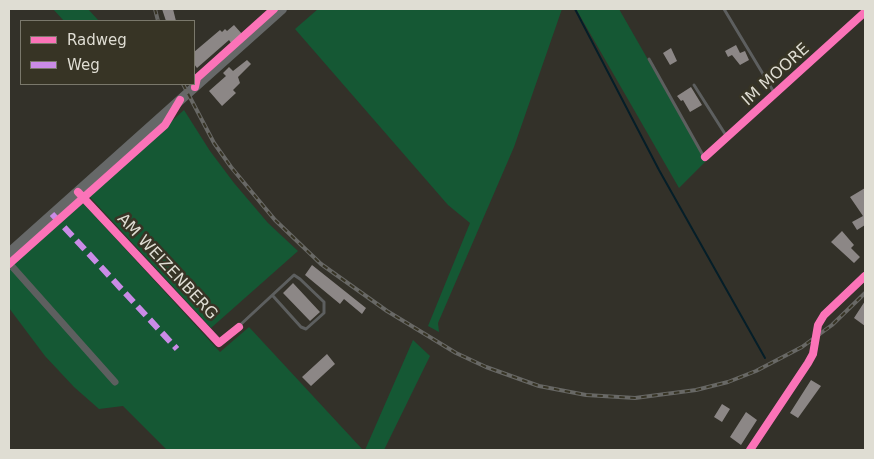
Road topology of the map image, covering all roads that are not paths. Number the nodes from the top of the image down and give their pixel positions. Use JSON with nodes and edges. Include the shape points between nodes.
{"nodes":[{"id":1,"x":282,"y":9,"type":"edge"},
{"id":2,"x":724,"y":9,"type":"edge"},
{"id":3,"x":865,"y":12,"type":"edge"},
{"id":4,"x":649,"y":59,"type":"dead end"},
{"id":5,"x":694,"y":85,"type":"dead end"},
{"id":6,"x":776,"y":94,"type":"junction"},
{"id":7,"x":728,"y":138,"type":"junction"},
{"id":8,"x":705,"y":157,"type":"joint"},
{"id":9,"x":78,"y":192,"type":"junction"},
{"id":10,"x":9,"y":253,"type":"edge"},
{"id":11,"x":9,"y":263,"type":"edge"},
{"id":12,"x":865,"y":276,"type":"edge"},
{"id":13,"x":273,"y":296,"type":"junction"},
{"id":14,"x":239,"y":327,"type":"joint"},
{"id":15,"x":115,"y":382,"type":"dead end"},
{"id":16,"x":750,"y":450,"type":"edge"}],
"edges":[{"from":1,"to":9,"type":"main road"},
{"from":2,"to":6,"type":"lane"},
{"from":3,"to":6,"type":"street","name":"IM MOORE"},
{"from":4,"to":8,"type":"lane"},
{"from":5,"to":7,"type":"lane"},
{"from":6,"to":7,"type":"street","name":"IM MOORE"},
{"from":7,"to":8,"type":"street","name":"IM MOORE"},
{"from":9,"to":10,"type":"main road"},
{"from":9,"to":14,"type":"street","name":"AM WEIZENBERG","via":[[219,343]]},
{"from":11,"to":15,"type":"street"},
{"from":12,"to":16,"type":"street","via":[[818,324],[808,364]]},
{"from":13,"to":13,"type":"lane","via":[[288,278],[297,276],[324,302],[324,313],[306,329]]},
{"from":13,"to":14,"type":"lane"}]}
